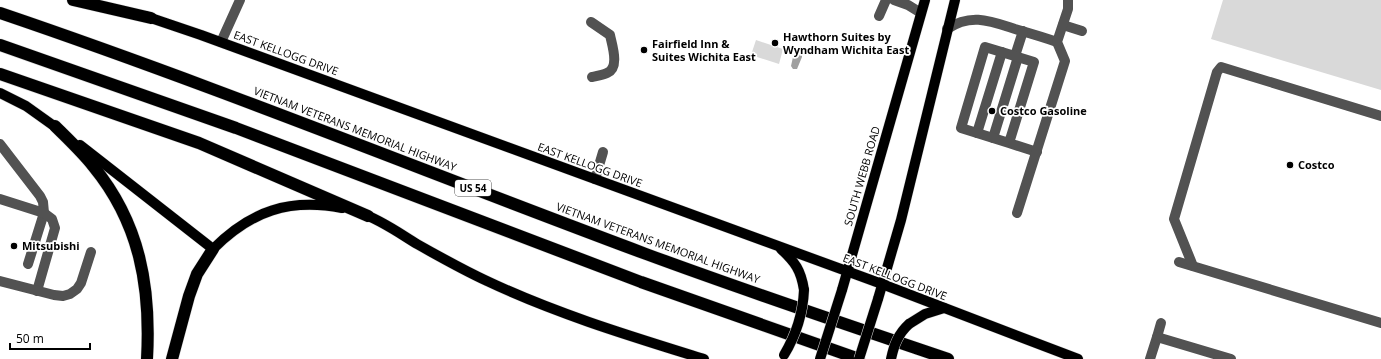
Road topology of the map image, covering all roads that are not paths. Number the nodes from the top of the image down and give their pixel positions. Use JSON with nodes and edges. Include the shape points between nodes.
{"nodes":[{"id":1,"x":73,"y":0,"type":"edge"},
{"id":2,"x":93,"y":0,"type":"edge"},
{"id":3,"x":240,"y":0,"type":"edge"},
{"id":4,"x":886,"y":0,"type":"edge"},
{"id":5,"x":894,"y":0,"type":"edge"},
{"id":6,"x":925,"y":0,"type":"edge"},
{"id":7,"x":954,"y":0,"type":"edge"},
{"id":8,"x":1068,"y":0,"type":"edge"},
{"id":9,"x":0,"y":13,"type":"edge"},
{"id":10,"x":921,"y":13,"type":"junction"},
{"id":11,"x":880,"y":16,"type":"dead end"},
{"id":12,"x":151,"y":18,"type":"junction"},
{"id":13,"x":591,"y":22,"type":"dead end"},
{"id":14,"x":1063,"y":25,"type":"junction"},
{"id":15,"x":947,"y":29,"type":"junction"},
{"id":16,"x":1018,"y":30,"type":"junction"},
{"id":17,"x":1082,"y":31,"type":"dead end"},
{"id":18,"x":221,"y":42,"type":"junction"},
{"id":19,"x":1057,"y":42,"type":"junction"},
{"id":20,"x":0,"y":45,"type":"edge"},
{"id":21,"x":1002,"y":52,"type":"junction"},
{"id":22,"x":1016,"y":57,"type":"junction"},
{"id":23,"x":0,"y":74,"type":"edge"},
{"id":24,"x":592,"y":77,"type":"dead end"},
{"id":25,"x":0,"y":93,"type":"edge"},
{"id":26,"x":1381,"y":116,"type":"edge"},
{"id":27,"x":55,"y":126,"type":"junction"},
{"id":28,"x":977,"y":133,"type":"junction"},
{"id":29,"x":993,"y":138,"type":"junction"},
{"id":30,"x":1009,"y":143,"type":"junction"},
{"id":31,"x":0,"y":144,"type":"edge"},
{"id":32,"x":603,"y":152,"type":"dead end"},
{"id":33,"x":1037,"y":152,"type":"junction"},
{"id":34,"x":595,"y":179,"type":"junction"},
{"id":35,"x":0,"y":199,"type":"edge"},
{"id":36,"x":44,"y":213,"type":"junction"},
{"id":37,"x":1018,"y":213,"type":"dead end"},
{"id":38,"x":368,"y":216,"type":"junction"},
{"id":39,"x":779,"y":246,"type":"junction"},
{"id":40,"x":213,"y":248,"type":"junction"},
{"id":41,"x":91,"y":252,"type":"dead end"},
{"id":42,"x":1179,"y":262,"type":"dead end"},
{"id":43,"x":28,"y":264,"type":"dead end"},
{"id":44,"x":1193,"y":266,"type":"junction"},
{"id":45,"x":847,"y":272,"type":"junction"},
{"id":46,"x":0,"y":281,"type":"edge"},
{"id":47,"x":882,"y":284,"type":"junction"},
{"id":48,"x":37,"y":291,"type":"junction"},
{"id":49,"x":944,"y":308,"type":"junction"},
{"id":50,"x":1381,"y":323,"type":"edge"},
{"id":51,"x":1160,"y":324,"type":"dead end"},
{"id":52,"x":1157,"y":337,"type":"junction"},
{"id":53,"x":782,"y":357,"type":"edge"},
{"id":54,"x":147,"y":359,"type":"edge"},
{"id":55,"x":172,"y":359,"type":"edge"},
{"id":56,"x":704,"y":359,"type":"edge"},
{"id":57,"x":820,"y":359,"type":"edge"},
{"id":58,"x":859,"y":359,"type":"edge"},
{"id":59,"x":891,"y":359,"type":"edge"},
{"id":60,"x":948,"y":359,"type":"edge"},
{"id":61,"x":1078,"y":359,"type":"edge"},
{"id":62,"x":1150,"y":359,"type":"edge"},
{"id":63,"x":1231,"y":359,"type":"edge"}],
"edges":[{"from":1,"to":12,"type":"highway"},
{"from":2,"to":12,"type":"main road","name":"EAST KELLOGG DRIVE"},
{"from":3,"to":18,"type":"lane"},
{"from":4,"to":11,"type":"lane"},
{"from":5,"to":10,"type":"lane"},
{"from":6,"to":10,"type":"main road","name":"SOUTH WEBB ROAD"},
{"from":7,"to":15,"type":"main road"},
{"from":8,"to":14,"type":"lane"},
{"from":9,"to":60,"type":"highway","name":"VIETNAM VETERANS MEMORIAL HIGHWAY","number":"US 54","via":[[208,87],[737,287]]},
{"from":10,"to":45,"type":"main road","name":"SOUTH WEBB ROAD"},
{"from":12,"to":18,"type":"main road","name":"EAST KELLOGG DRIVE"},
{"from":13,"to":24,"type":"lane","via":[[610,34],[615,63],[612,70]]},
{"from":14,"to":17,"type":"lane"},
{"from":14,"to":19,"type":"lane"},
{"from":15,"to":16,"type":"lane","via":[[959,22],[986,20]]},
{"from":15,"to":47,"type":"main road","via":[[903,213]]},
{"from":16,"to":19,"type":"lane"},
{"from":16,"to":22,"type":"lane"},
{"from":18,"to":34,"type":"main road","name":"EAST KELLOGG DRIVE"},
{"from":19,"to":33,"type":"lane","via":[[1065,61]]},
{"from":20,"to":58,"type":"highway","number":"US 54","via":[[236,128],[641,282]]},
{"from":21,"to":22,"type":"lane"},
{"from":21,"to":28,"type":"lane"},
{"from":21,"to":28,"type":"lane","via":[[985,47],[961,128]]},
{"from":22,"to":29,"type":"lane"},
{"from":22,"to":30,"type":"lane","via":[[1034,62]]},
{"from":23,"to":38,"type":"highway","via":[[199,143]]},
{"from":25,"to":27,"type":"main road","via":[[26,106]]},
{"from":26,"to":44,"type":"lane","via":[[1221,67],[1217,72],[1174,219]]},
{"from":27,"to":40,"type":"main road"},
{"from":27,"to":54,"type":"highway","via":[[100,175],[129,225],[147,295]]},
{"from":28,"to":29,"type":"lane"},
{"from":29,"to":30,"type":"lane"},
{"from":30,"to":33,"type":"lane"},
{"from":31,"to":36,"type":"lane","via":[[40,196]]},
{"from":32,"to":34,"type":"lane"},
{"from":33,"to":37,"type":"lane"},
{"from":34,"to":39,"type":"main road","name":"EAST KELLOGG DRIVE"},
{"from":35,"to":36,"type":"lane"},
{"from":36,"to":43,"type":"lane"},
{"from":36,"to":48,"type":"lane","via":[[52,219],[55,228]]},
{"from":38,"to":40,"type":"main road","via":[[330,206],[287,206],[247,221]]},
{"from":38,"to":56,"type":"main road","via":[[468,272],[517,295],[587,322]]},
{"from":39,"to":45,"type":"main road","name":"EAST KELLOGG DRIVE"},
{"from":39,"to":53,"type":"main road","bridge":true,"via":[[796,265],[802,277],[804,290],[798,325]]},
{"from":40,"to":55,"type":"highway","via":[[197,274],[188,296]]},
{"from":41,"to":48,"type":"lane","via":[[77,289],[63,296]]},
{"from":42,"to":44,"type":"lane"},
{"from":44,"to":50,"type":"lane"},
{"from":45,"to":47,"type":"main road","name":"EAST KELLOGG DRIVE"},
{"from":45,"to":57,"type":"main road","name":"SOUTH WEBB ROAD","bridge":true},
{"from":46,"to":48,"type":"lane"},
{"from":47,"to":49,"type":"main road","name":"EAST KELLOGG DRIVE"},
{"from":47,"to":58,"type":"main road","bridge":true},
{"from":49,"to":59,"type":"main road","bridge":true,"via":[[925,314],[908,324],[900,332]]},
{"from":49,"to":61,"type":"main road","name":"EAST KELLOGG DRIVE"},
{"from":51,"to":52,"type":"lane"},
{"from":52,"to":62,"type":"lane"},
{"from":52,"to":63,"type":"lane"}]}
